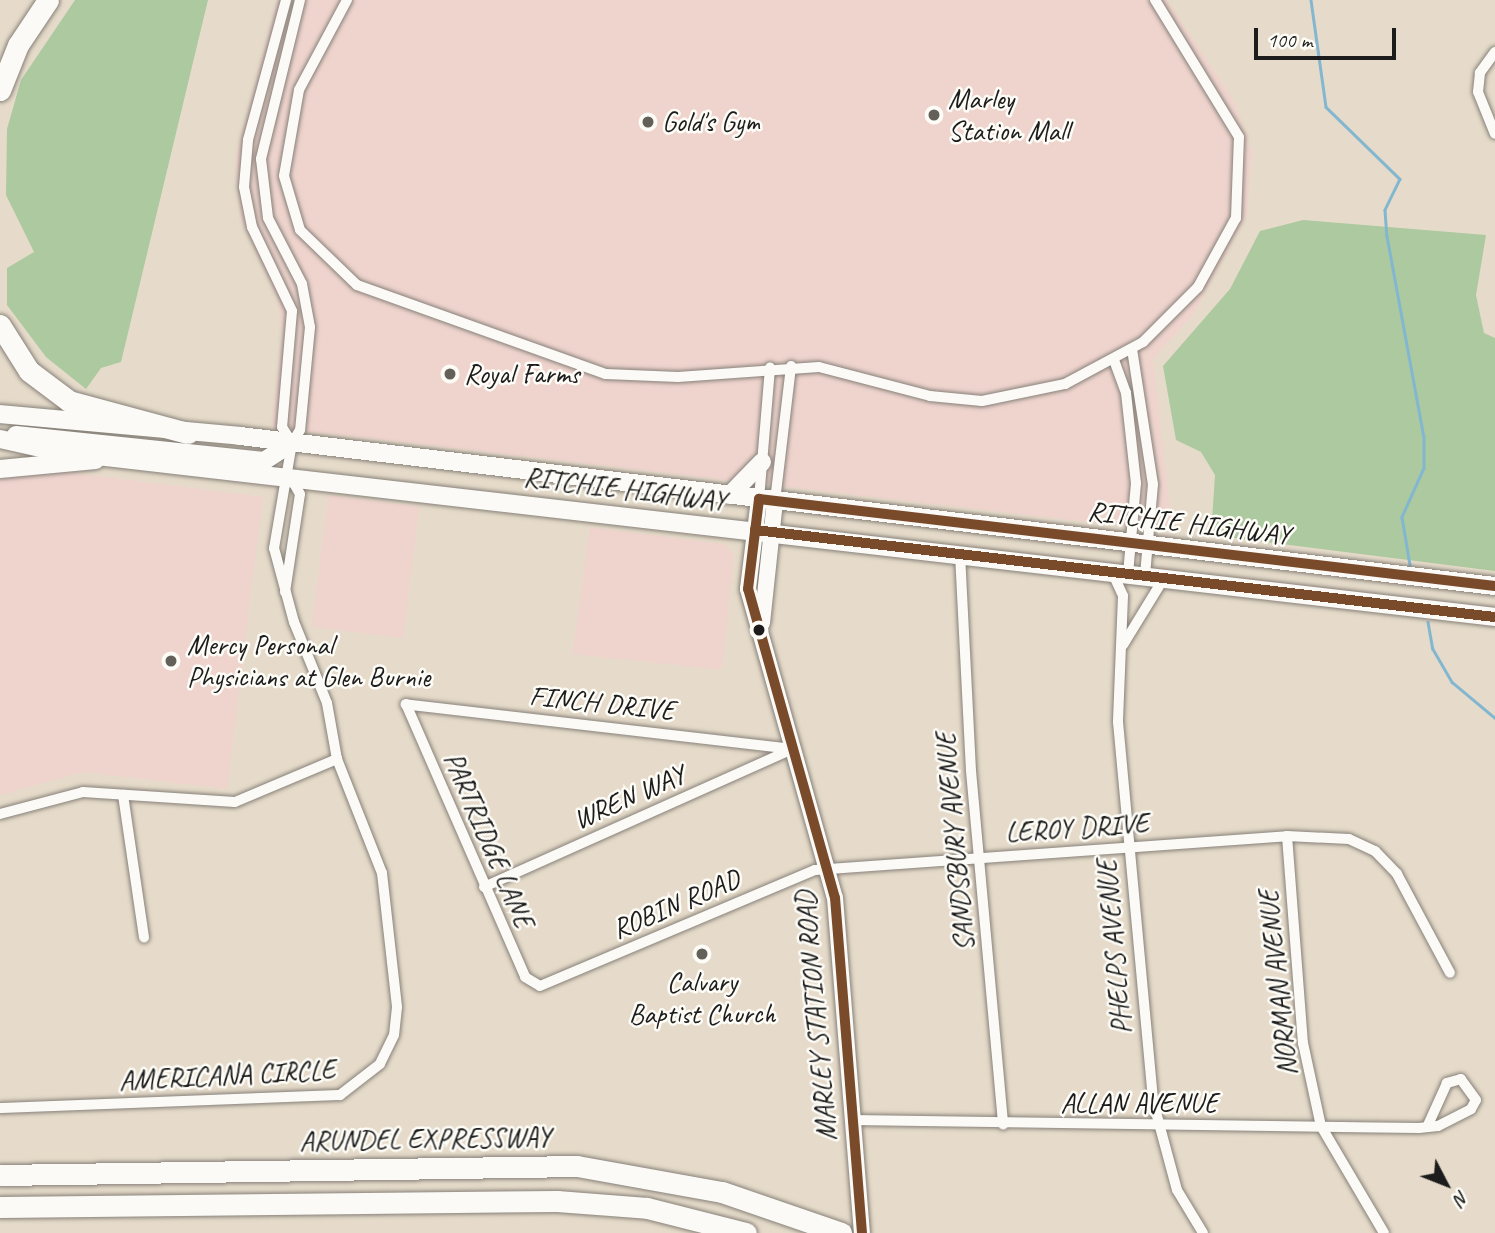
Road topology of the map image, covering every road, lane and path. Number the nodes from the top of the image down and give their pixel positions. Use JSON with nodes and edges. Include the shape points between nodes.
{"nodes":[{"id":1,"x":48,"y":0,"type":"edge"},
{"id":2,"x":286,"y":0,"type":"edge"},
{"id":3,"x":300,"y":0,"type":"edge"},
{"id":4,"x":347,"y":0,"type":"edge"},
{"id":5,"x":1155,"y":0,"type":"edge"},
{"id":6,"x":1495,"y":52,"type":"edge"},
{"id":7,"x":0,"y":90,"type":"edge"},
{"id":8,"x":1495,"y":134,"type":"edge"},
{"id":9,"x":0,"y":325,"type":"edge"},
{"id":10,"x":1132,"y":349,"type":"junction"},
{"id":11,"x":1114,"y":360,"type":"junction"},
{"id":12,"x":791,"y":366,"type":"junction"},
{"id":13,"x":770,"y":367,"type":"junction"},
{"id":14,"x":0,"y":414,"type":"edge"},
{"id":15,"x":188,"y":433,"type":"junction"},
{"id":16,"x":0,"y":437,"type":"edge"},
{"id":17,"x":292,"y":443,"type":"junction"},
{"id":18,"x":104,"y":456,"type":"junction"},
{"id":19,"x":762,"y":462,"type":"junction"},
{"id":20,"x":0,"y":469,"type":"edge"},
{"id":21,"x":290,"y":477,"type":"junction"},
{"id":22,"x":730,"y":495,"type":"junction"},
{"id":23,"x":767,"y":500,"type":"junction"},
{"id":24,"x":763,"y":531,"type":"junction"},
{"id":25,"x":1142,"y":544,"type":"junction"},
{"id":26,"x":960,"y":554,"type":"junction"},
{"id":27,"x":1128,"y":574,"type":"junction"},
{"id":28,"x":1164,"y":578,"type":"junction"},
{"id":29,"x":1495,"y":586,"type":"edge"},
{"id":30,"x":285,"y":592,"type":"junction"},
{"id":31,"x":1495,"y":617,"type":"edge"},
{"id":32,"x":1123,"y":645,"type":"junction"},
{"id":33,"x":406,"y":704,"type":"joint"},
{"id":34,"x":792,"y":749,"type":"junction"},
{"id":35,"x":337,"y":759,"type":"junction"},
{"id":36,"x":123,"y":795,"type":"junction"},
{"id":37,"x":0,"y":814,"type":"edge"},
{"id":38,"x":1287,"y":836,"type":"junction"},
{"id":39,"x":1127,"y":846,"type":"junction"},
{"id":40,"x":979,"y":858,"type":"junction"},
{"id":41,"x":830,"y":870,"type":"junction"},
{"id":42,"x":484,"y":887,"type":"junction"},
{"id":43,"x":145,"y":937,"type":"dead end"},
{"id":44,"x":1450,"y":974,"type":"dead end"},
{"id":45,"x":540,"y":986,"type":"joint"},
{"id":46,"x":0,"y":1108,"type":"edge"},
{"id":47,"x":852,"y":1120,"type":"junction"},
{"id":48,"x":1003,"y":1125,"type":"junction"},
{"id":49,"x":1156,"y":1125,"type":"junction"},
{"id":50,"x":1321,"y":1126,"type":"junction"},
{"id":51,"x":1427,"y":1127,"type":"junction"},
{"id":52,"x":0,"y":1175,"type":"edge"},
{"id":53,"x":0,"y":1207,"type":"edge"},
{"id":54,"x":746,"y":1233,"type":"edge"},
{"id":55,"x":841,"y":1233,"type":"edge"},
{"id":56,"x":862,"y":1233,"type":"edge"},
{"id":57,"x":1203,"y":1233,"type":"edge"},
{"id":58,"x":1384,"y":1233,"type":"edge"}],
"edges":[{"from":1,"to":7,"type":"highway","via":[[18,45]]},
{"from":2,"to":17,"type":"street","name":"AMERICANA CIRCLE","via":[[248,140],[244,187],[251,227],[292,311],[282,427]]},
{"from":3,"to":17,"type":"street","name":"AMERICANA CIRCLE","via":[[261,159],[268,218],[308,305],[300,430]]},
{"from":4,"to":13,"type":"street","via":[[307,71],[284,154],[293,214],[340,274],[407,307],[597,373],[678,377]]},
{"from":5,"to":10,"type":"street","via":[[1240,137],[1242,185],[1236,218],[1213,264],[1183,306]]},
{"from":6,"to":8,"type":"street","via":[[1480,73],[1478,92]]},
{"from":9,"to":15,"type":"highway","via":[[29,371],[69,401]]},
{"from":10,"to":11,"type":"street"},
{"from":10,"to":25,"type":"street","via":[[1152,472]]},
{"from":11,"to":12,"type":"street","via":[[1038,394],[982,401]]},
{"from":11,"to":25,"type":"street","via":[[1126,393]]},
{"from":12,"to":13,"type":"street"},
{"from":12,"to":23,"type":"street"},
{"from":13,"to":19,"type":"street"},
{"from":14,"to":15,"type":"main road","name":"RITCHIE HIGHWAY"},
{"from":15,"to":17,"type":"main road","name":"RITCHIE HIGHWAY"},
{"from":16,"to":17,"type":"main road","via":[[264,461]]},
{"from":16,"to":18,"type":"main road","name":"RITCHIE HIGHWAY"},
{"from":17,"to":21,"type":"street","name":"AMERICANA CIRCLE"},
{"from":17,"to":22,"type":"main road","name":"RITCHIE HIGHWAY"},
{"from":18,"to":20,"type":"main road","via":[[86,466]]},
{"from":18,"to":21,"type":"main road","name":"RITCHIE HIGHWAY"},
{"from":19,"to":22,"type":"main road"},
{"from":19,"to":23,"type":"street"},
{"from":21,"to":24,"type":"main road","name":"RITCHIE HIGHWAY"},
{"from":21,"to":30,"type":"street","name":"AMERICANA CIRCLE","via":[[300,494]]},
{"from":21,"to":30,"type":"street","name":"AMERICANA CIRCLE","via":[[281,492],[274,548]]},
{"from":22,"to":23,"type":"main road","name":"RITCHIE HIGHWAY"},
{"from":23,"to":24,"type":"main road","name":"MARLEY STATION ROAD"},
{"from":23,"to":25,"type":"main road","name":"RITCHIE HIGHWAY"},
{"from":24,"to":26,"type":"main road","name":"RITCHIE HIGHWAY"},
{"from":24,"to":34,"type":"main road","name":"MARLEY STATION ROAD","via":[[761,635]]},
{"from":25,"to":27,"type":"street"},
{"from":25,"to":27,"type":"street"},
{"from":25,"to":29,"type":"main road","name":"RITCHIE HIGHWAY"},
{"from":26,"to":27,"type":"main road","name":"RITCHIE HIGHWAY"},
{"from":26,"to":40,"type":"street","name":"SANDSBURY AVENUE"},
{"from":27,"to":28,"type":"main road","name":"RITCHIE HIGHWAY"},
{"from":27,"to":32,"type":"street","name":"PHELPS AVENUE"},
{"from":28,"to":31,"type":"main road","name":"RITCHIE HIGHWAY"},
{"from":28,"to":32,"type":"street","name":"PHELPS AVENUE"},
{"from":30,"to":35,"type":"street","name":"AMERICANA CIRCLE","via":[[327,703]]},
{"from":32,"to":39,"type":"street","name":"PHELPS AVENUE","via":[[1118,722]]},
{"from":33,"to":34,"type":"street","name":"FINCH DRIVE"},
{"from":33,"to":42,"type":"street","name":"PARTRIDGE LANE"},
{"from":34,"to":41,"type":"main road","name":"MARLEY STATION ROAD"},
{"from":34,"to":42,"type":"street","name":"WREN WAY"},
{"from":35,"to":36,"type":"street","via":[[235,802]]},
{"from":35,"to":46,"type":"street","name":"AMERICANA CIRCLE","via":[[377,856],[394,942],[394,1035],[366,1080],[340,1095],[315,1099]]},
{"from":36,"to":37,"type":"street","via":[[66,794]]},
{"from":36,"to":43,"type":"street"},
{"from":38,"to":39,"type":"street","name":"LEROY DRIVE"},
{"from":38,"to":44,"type":"street","name":"LEROY DRIVE","via":[[1349,839],[1375,851],[1397,874]]},
{"from":38,"to":50,"type":"street","name":"NORMAN AVENUE","via":[[1303,1043]]},
{"from":39,"to":40,"type":"street","name":"LEROY DRIVE"},
{"from":39,"to":49,"type":"street","name":"PHELPS AVENUE"},
{"from":40,"to":41,"type":"street","name":"LEROY DRIVE"},
{"from":40,"to":48,"type":"street","name":"SANDSBURY AVENUE"},
{"from":41,"to":45,"type":"street","name":"ROBIN ROAD","via":[[815,870]]},
{"from":41,"to":47,"type":"main road","name":"MARLEY STATION ROAD"},
{"from":42,"to":45,"type":"street","name":"PARTRIDGE LANE","via":[[525,977]]},
{"from":47,"to":48,"type":"street","name":"ALLAN AVENUE"},
{"from":47,"to":56,"type":"main road","name":"MARLEY STATION ROAD"},
{"from":48,"to":49,"type":"street","name":"ALLAN AVENUE"},
{"from":49,"to":50,"type":"street","name":"ALLAN AVENUE"},
{"from":49,"to":57,"type":"street","name":"PHELPS AVENUE","via":[[1177,1190]]},
{"from":50,"to":51,"type":"street","name":"ALLAN AVENUE"},
{"from":50,"to":58,"type":"street","name":"NORMAN AVENUE"},
{"from":51,"to":51,"type":"street","name":"ALLAN AVENUE","via":[[1447,1083],[1461,1079],[1476,1100],[1471,1109]]},
{"from":52,"to":55,"type":"highway","name":"ARUNDEL EXPRESSWAY","via":[[567,1166],[713,1189]]},
{"from":53,"to":54,"type":"highway","via":[[557,1200],[647,1208]]}]}
